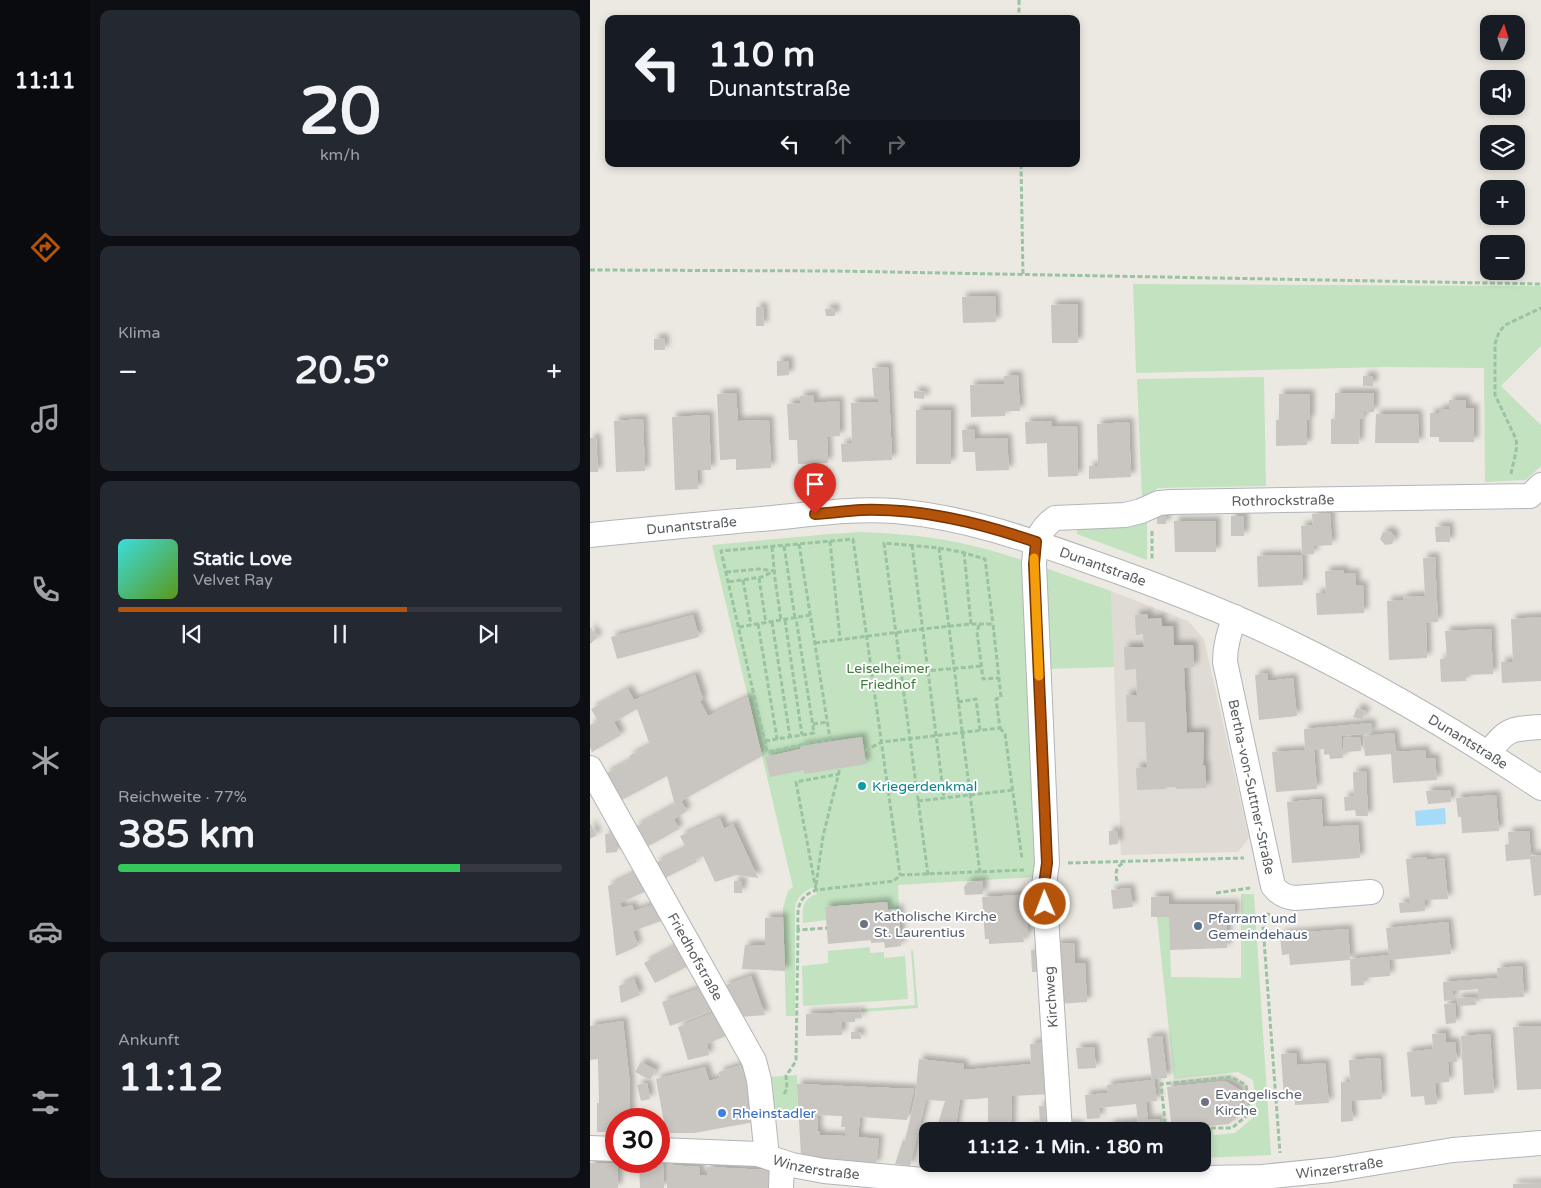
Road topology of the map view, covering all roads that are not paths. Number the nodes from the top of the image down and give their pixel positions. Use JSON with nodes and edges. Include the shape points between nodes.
{"nodes":[{"id":1,"x":1541,"y":485,"type":"edge"},
{"id":2,"x":590,"y":535,"type":"edge"},
{"id":3,"x":1036,"y":542,"type":"junction"},
{"id":4,"x":1235,"y":618,"type":"junction"},
{"id":5,"x":1541,"y":727,"type":"edge"},
{"id":6,"x":1489,"y":753,"type":"junction"},
{"id":7,"x":590,"y":768,"type":"edge"},
{"id":8,"x":1541,"y":788,"type":"edge"},
{"id":9,"x":1371,"y":892,"type":"dead end"},
{"id":10,"x":1059,"y":1122,"type":"edge"},
{"id":11,"x":1541,"y":1143,"type":"edge"},
{"id":12,"x":590,"y":1148,"type":"edge"},
{"id":13,"x":605,"y":1149,"type":"edge"},
{"id":14,"x":670,"y":1150,"type":"edge"},
{"id":15,"x":774,"y":1159,"type":"junction"},
{"id":16,"x":1063,"y":1173,"type":"edge"},
{"id":17,"x":1163,"y":1183,"type":"edge"},
{"id":18,"x":782,"y":1188,"type":"edge"}],
"edges":[{"from":1,"to":3,"type":"street","name":"Rothrockstraße","via":[[1530,496],[1509,497],[1171,502],[1125,515],[1055,518]]},
{"from":2,"to":3,"type":"street","name":"Dunantstraße","via":[[863,510],[959,520]]},
{"from":3,"to":4,"type":"street","name":"Dunantstraße"},
{"from":3,"to":10,"type":"street","name":"Kirchweg","via":[[1034,564],[1047,863],[1044,885]]},
{"from":4,"to":6,"type":"street","name":"Dunantstraße","via":[[1361,680]]},
{"from":4,"to":9,"type":"street","name":"Bertha-von-Suttner-Straße","via":[[1227,636],[1225,662],[1276,889],[1286,897],[1295,898]]},
{"from":5,"to":6,"type":"street","via":[[1513,729],[1504,734]]},
{"from":6,"to":8,"type":"street","name":"Dunantstraße"},
{"from":7,"to":15,"type":"street","name":"Friedhofstraße","via":[[754,1061]]},
{"from":11,"to":17,"type":"street","name":"Winzerstraße","via":[[1453,1150],[1282,1176]]},
{"from":12,"to":13,"type":"street"},
{"from":14,"to":15,"type":"street","name":"Winzerstraße","via":[[740,1153]]},
{"from":15,"to":16,"type":"street","name":"Winzerstraße","via":[[807,1169],[945,1182],[998,1184]]},
{"from":15,"to":18,"type":"street","name":"Friedhofstraße"},
{"from":16,"to":17,"type":"street","name":"Winzerstraße"}]}
